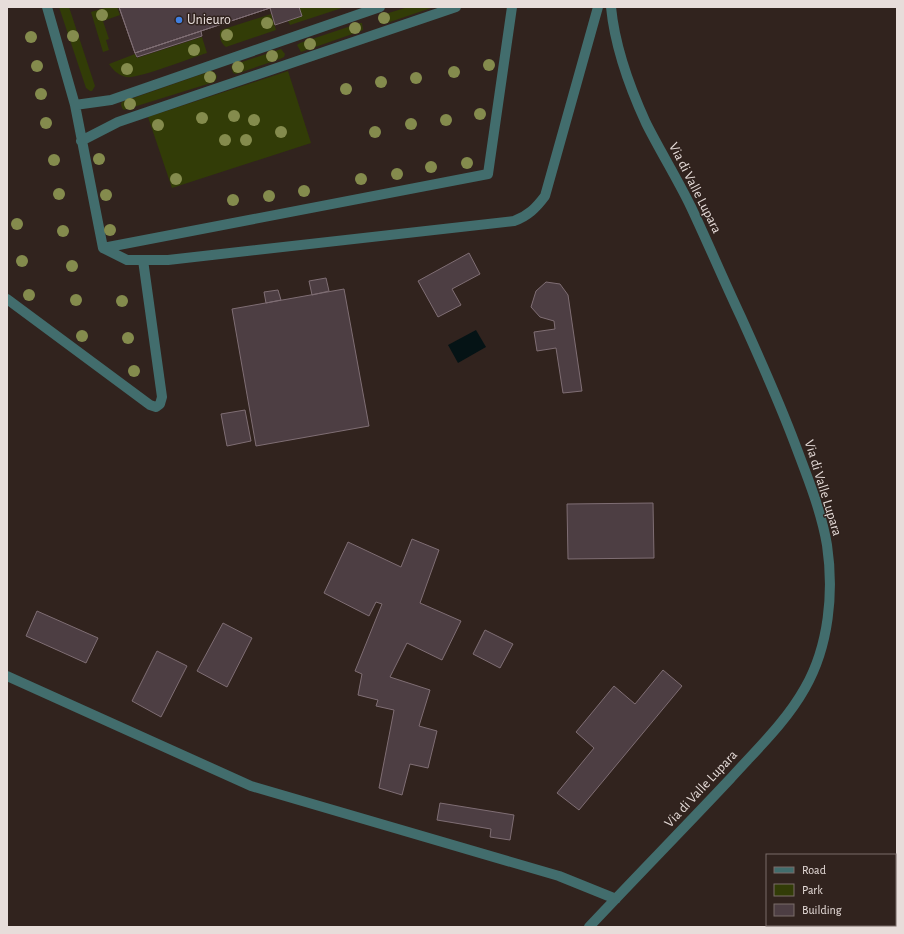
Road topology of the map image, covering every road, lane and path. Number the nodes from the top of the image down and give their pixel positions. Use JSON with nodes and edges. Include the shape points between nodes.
{"nodes":[{"id":1,"x":47,"y":7,"type":"edge"},
{"id":2,"x":380,"y":7,"type":"edge"},
{"id":3,"x":456,"y":7,"type":"edge"},
{"id":4,"x":512,"y":7,"type":"edge"},
{"id":5,"x":598,"y":7,"type":"edge"},
{"id":6,"x":611,"y":7,"type":"edge"},
{"id":7,"x":75,"y":105,"type":"junction"},
{"id":8,"x":81,"y":141,"type":"junction"},
{"id":9,"x":104,"y":248,"type":"junction"},
{"id":10,"x":143,"y":260,"type":"junction"},
{"id":11,"x":7,"y":300,"type":"edge"},
{"id":12,"x":7,"y":676,"type":"edge"},
{"id":13,"x":616,"y":899,"type":"junction"},
{"id":14,"x":589,"y":927,"type":"edge"}],
"edges":[{"from":1,"to":7,"type":"street"},
{"from":2,"to":7,"type":"street","via":[[111,100]]},
{"from":3,"to":8,"type":"street","via":[[118,122]]},
{"from":4,"to":9,"type":"street","via":[[488,174]]},
{"from":5,"to":10,"type":"street","via":[[545,196],[536,208],[523,218],[168,260]]},
{"from":6,"to":13,"type":"street","name":"Via di Valle Lupara","via":[[618,51],[630,86],[647,124],[690,204],[781,405],[820,516],[829,566],[827,617],[822,649],[813,673],[795,705],[757,750]]},
{"from":7,"to":8,"type":"street"},
{"from":8,"to":9,"type":"street"},
{"from":9,"to":10,"type":"street","via":[[127,260]]},
{"from":10,"to":11,"type":"street","via":[[162,397],[156,407]]},
{"from":12,"to":13,"type":"street","via":[[251,786],[559,876]]},
{"from":13,"to":14,"type":"street","name":"Via di Valle Lupara"}]}
